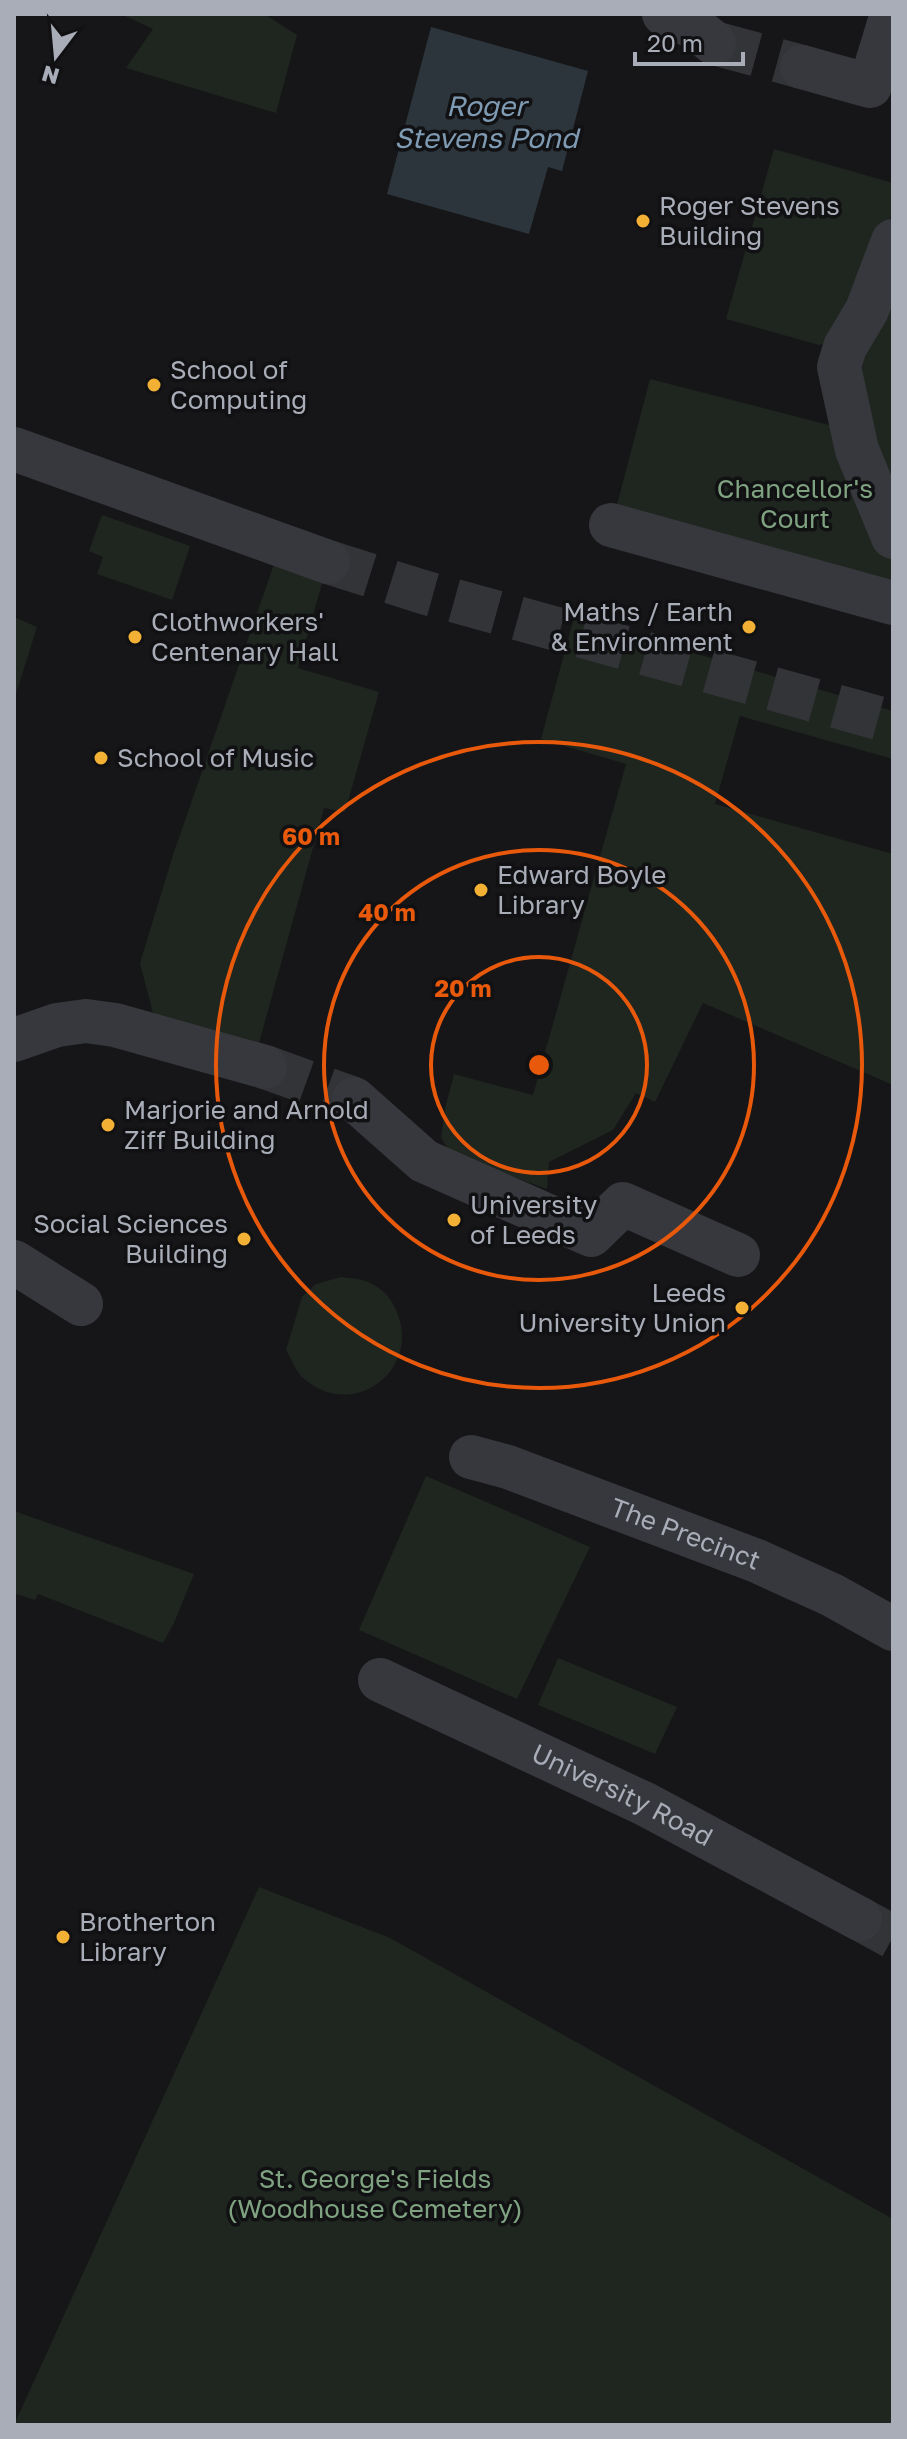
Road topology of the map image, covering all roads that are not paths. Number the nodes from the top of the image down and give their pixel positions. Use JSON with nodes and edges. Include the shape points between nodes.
{"nodes":[{"id":1,"x":664,"y":14,"type":"edge"},
{"id":2,"x":892,"y":14,"type":"edge"},
{"id":3,"x":714,"y":43,"type":"tunnel mouth"},
{"id":4,"x":802,"y":67,"type":"tunnel mouth"},
{"id":5,"x":893,"y":241,"type":"edge"},
{"id":6,"x":14,"y":449,"type":"edge"},
{"id":7,"x":611,"y":525,"type":"dead end"},
{"id":8,"x":893,"y":537,"type":"edge"},
{"id":9,"x":328,"y":562,"type":"tunnel mouth"},
{"id":10,"x":893,"y":603,"type":"edge"},
{"id":11,"x":14,"y":1040,"type":"edge"},
{"id":12,"x":265,"y":1067,"type":"tunnel mouth"},
{"id":13,"x":354,"y":1099,"type":"tunnel mouth"},
{"id":14,"x":738,"y":1255,"type":"dead end"},
{"id":15,"x":14,"y":1262,"type":"edge"},
{"id":16,"x":81,"y":1304,"type":"dead end"},
{"id":17,"x":471,"y":1457,"type":"dead end"},
{"id":18,"x":893,"y":1629,"type":"edge"},
{"id":19,"x":380,"y":1680,"type":"dead end"},
{"id":20,"x":860,"y":1919,"type":"tunnel mouth"}],
"edges":[{"from":1,"to":3,"type":"street"},
{"from":2,"to":4,"type":"street","via":[[870,86]]},
{"from":5,"to":8,"type":"street","via":[[839,367],[861,461]]},
{"from":6,"to":9,"type":"street"},
{"from":7,"to":10,"type":"street"},
{"from":11,"to":12,"type":"street","via":[[86,1021]]},
{"from":13,"to":14,"type":"street","via":[[424,1161],[591,1235],[623,1204]]},
{"from":15,"to":16,"type":"street"},
{"from":17,"to":18,"type":"street","name":"The Precinct","via":[[757,1561]]},
{"from":19,"to":20,"type":"street","name":"University Road","via":[[645,1804]]}]}
